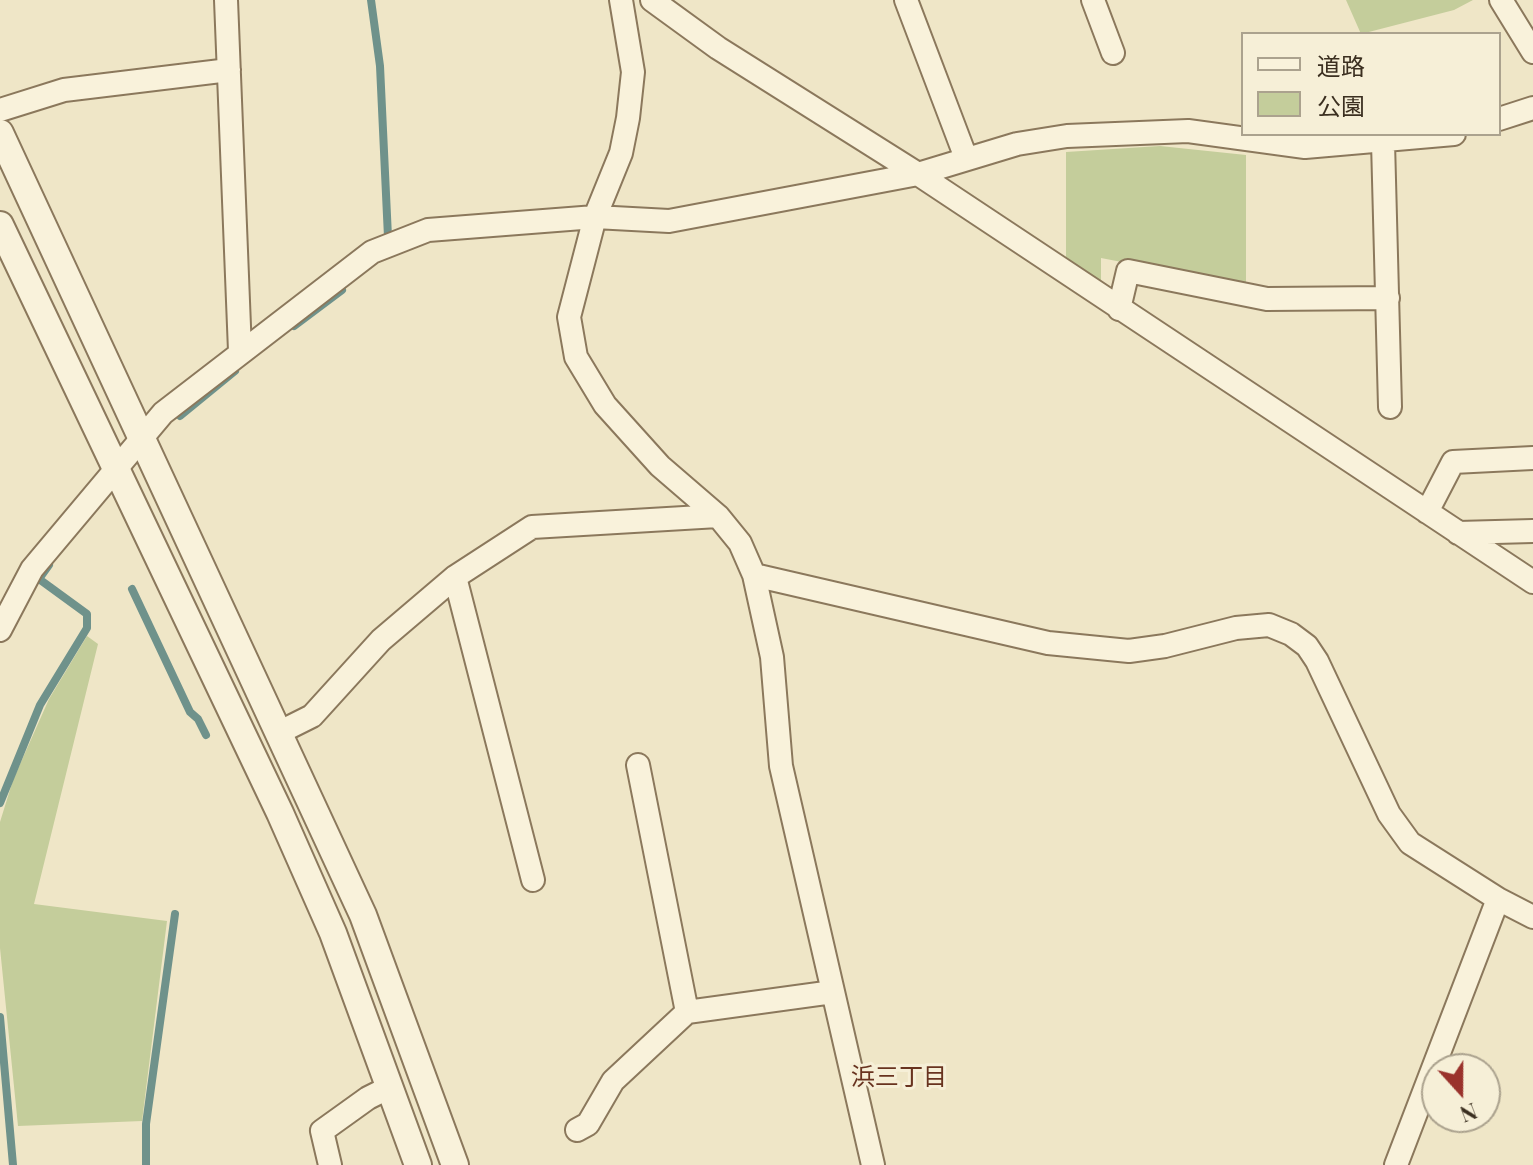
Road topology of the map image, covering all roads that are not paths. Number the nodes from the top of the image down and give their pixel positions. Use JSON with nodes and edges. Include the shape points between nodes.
{"nodes":[{"id":1,"x":226,"y":0,"type":"edge"},
{"id":2,"x":621,"y":0,"type":"edge"},
{"id":3,"x":652,"y":0,"type":"edge"},
{"id":4,"x":906,"y":0,"type":"edge"},
{"id":5,"x":1093,"y":0,"type":"edge"},
{"id":6,"x":1501,"y":0,"type":"edge"},
{"id":7,"x":1533,"y":52,"type":"edge"},
{"id":8,"x":1113,"y":53,"type":"dead end"},
{"id":9,"x":229,"y":70,"type":"junction"},
{"id":10,"x":1533,"y":108,"type":"edge"},
{"id":11,"x":0,"y":110,"type":"edge"},
{"id":12,"x":1501,"y":118,"type":"edge"},
{"id":13,"x":0,"y":133,"type":"edge"},
{"id":14,"x":1436,"y":136,"type":"edge"},
{"id":15,"x":1383,"y":142,"type":"junction"},
{"id":16,"x":966,"y":158,"type":"junction"},
{"id":17,"x":918,"y":174,"type":"junction"},
{"id":18,"x":595,"y":217,"type":"junction"},
{"id":19,"x":0,"y":225,"type":"edge"},
{"id":20,"x":1388,"y":298,"type":"junction"},
{"id":21,"x":1119,"y":309,"type":"junction"},
{"id":22,"x":240,"y":351,"type":"junction"},
{"id":23,"x":1390,"y":407,"type":"dead end"},
{"id":24,"x":142,"y":437,"type":"junction"},
{"id":25,"x":1533,"y":458,"type":"edge"},
{"id":26,"x":114,"y":468,"type":"junction"},
{"id":27,"x":1427,"y":512,"type":"junction"},
{"id":28,"x":718,"y":516,"type":"junction"},
{"id":29,"x":1533,"y":531,"type":"edge"},
{"id":30,"x":1458,"y":533,"type":"junction"},
{"id":31,"x":754,"y":575,"type":"junction"},
{"id":32,"x":455,"y":577,"type":"junction"},
{"id":33,"x":1533,"y":582,"type":"edge"},
{"id":34,"x":0,"y":630,"type":"edge"},
{"id":35,"x":280,"y":732,"type":"junction"},
{"id":36,"x":638,"y":765,"type":"dead end"},
{"id":37,"x":533,"y":880,"type":"dead end"},
{"id":38,"x":1498,"y":899,"type":"junction"},
{"id":39,"x":1533,"y":917,"type":"edge"},
{"id":40,"x":833,"y":992,"type":"junction"},
{"id":41,"x":687,"y":1012,"type":"junction"},
{"id":42,"x":390,"y":1087,"type":"junction"},
{"id":43,"x":577,"y":1130,"type":"dead end"},
{"id":44,"x":330,"y":1165,"type":"edge"},
{"id":45,"x":418,"y":1165,"type":"edge"},
{"id":46,"x":455,"y":1165,"type":"edge"},
{"id":47,"x":873,"y":1165,"type":"edge"},
{"id":48,"x":1396,"y":1165,"type":"edge"}],
"edges":[{"from":1,"to":9,"type":"street"},
{"from":2,"to":18,"type":"street","via":[[633,72],[628,118],[621,153]]},
{"from":3,"to":17,"type":"street","via":[[718,48]]},
{"from":4,"to":16,"type":"street"},
{"from":5,"to":8,"type":"street"},
{"from":6,"to":7,"type":"street"},
{"from":9,"to":11,"type":"street","via":[[64,90]]},
{"from":9,"to":22,"type":"street"},
{"from":10,"to":12,"type":"street"},
{"from":13,"to":24,"type":"street"},
{"from":14,"to":15,"type":"street"},
{"from":15,"to":16,"type":"street","via":[[1305,147],[1173,132],[1067,136]]},
{"from":15,"to":20,"type":"street"},
{"from":16,"to":17,"type":"street"},
{"from":17,"to":18,"type":"street","via":[[669,221]]},
{"from":17,"to":21,"type":"street"},
{"from":18,"to":22,"type":"street","via":[[428,230],[372,252]]},
{"from":18,"to":28,"type":"street","via":[[569,317],[576,357],[605,405],[660,466]]},
{"from":19,"to":26,"type":"street"},
{"from":20,"to":21,"type":"street","via":[[1267,299],[1128,271]]},
{"from":20,"to":23,"type":"street"},
{"from":21,"to":27,"type":"street"},
{"from":22,"to":24,"type":"street","via":[[163,413]]},
{"from":24,"to":26,"type":"street"},
{"from":24,"to":35,"type":"street"},
{"from":25,"to":27,"type":"street","via":[[1453,462]]},
{"from":26,"to":34,"type":"street","via":[[32,569]]},
{"from":26,"to":42,"type":"street","via":[[280,813],[333,933]]},
{"from":27,"to":30,"type":"street"},
{"from":28,"to":31,"type":"street","via":[[740,543]]},
{"from":28,"to":32,"type":"street","via":[[532,527]]},
{"from":29,"to":30,"type":"street"},
{"from":30,"to":33,"type":"street"},
{"from":31,"to":38,"type":"street","via":[[1048,643],[1129,651],[1236,628],[1269,625],[1291,634],[1317,661],[1389,814],[1410,843]]},
{"from":31,"to":40,"type":"street","via":[[772,657],[781,766]]},
{"from":32,"to":35,"type":"street","via":[[381,640],[312,716]]},
{"from":32,"to":37,"type":"street"},
{"from":35,"to":46,"type":"street","via":[[363,915]]},
{"from":36,"to":41,"type":"street"},
{"from":38,"to":39,"type":"street"},
{"from":38,"to":48,"type":"street"},
{"from":40,"to":41,"type":"street"},
{"from":40,"to":47,"type":"street"},
{"from":41,"to":43,"type":"street","via":[[613,1081],[588,1124]]},
{"from":42,"to":44,"type":"street","via":[[322,1131]]},
{"from":42,"to":45,"type":"street"}]}
